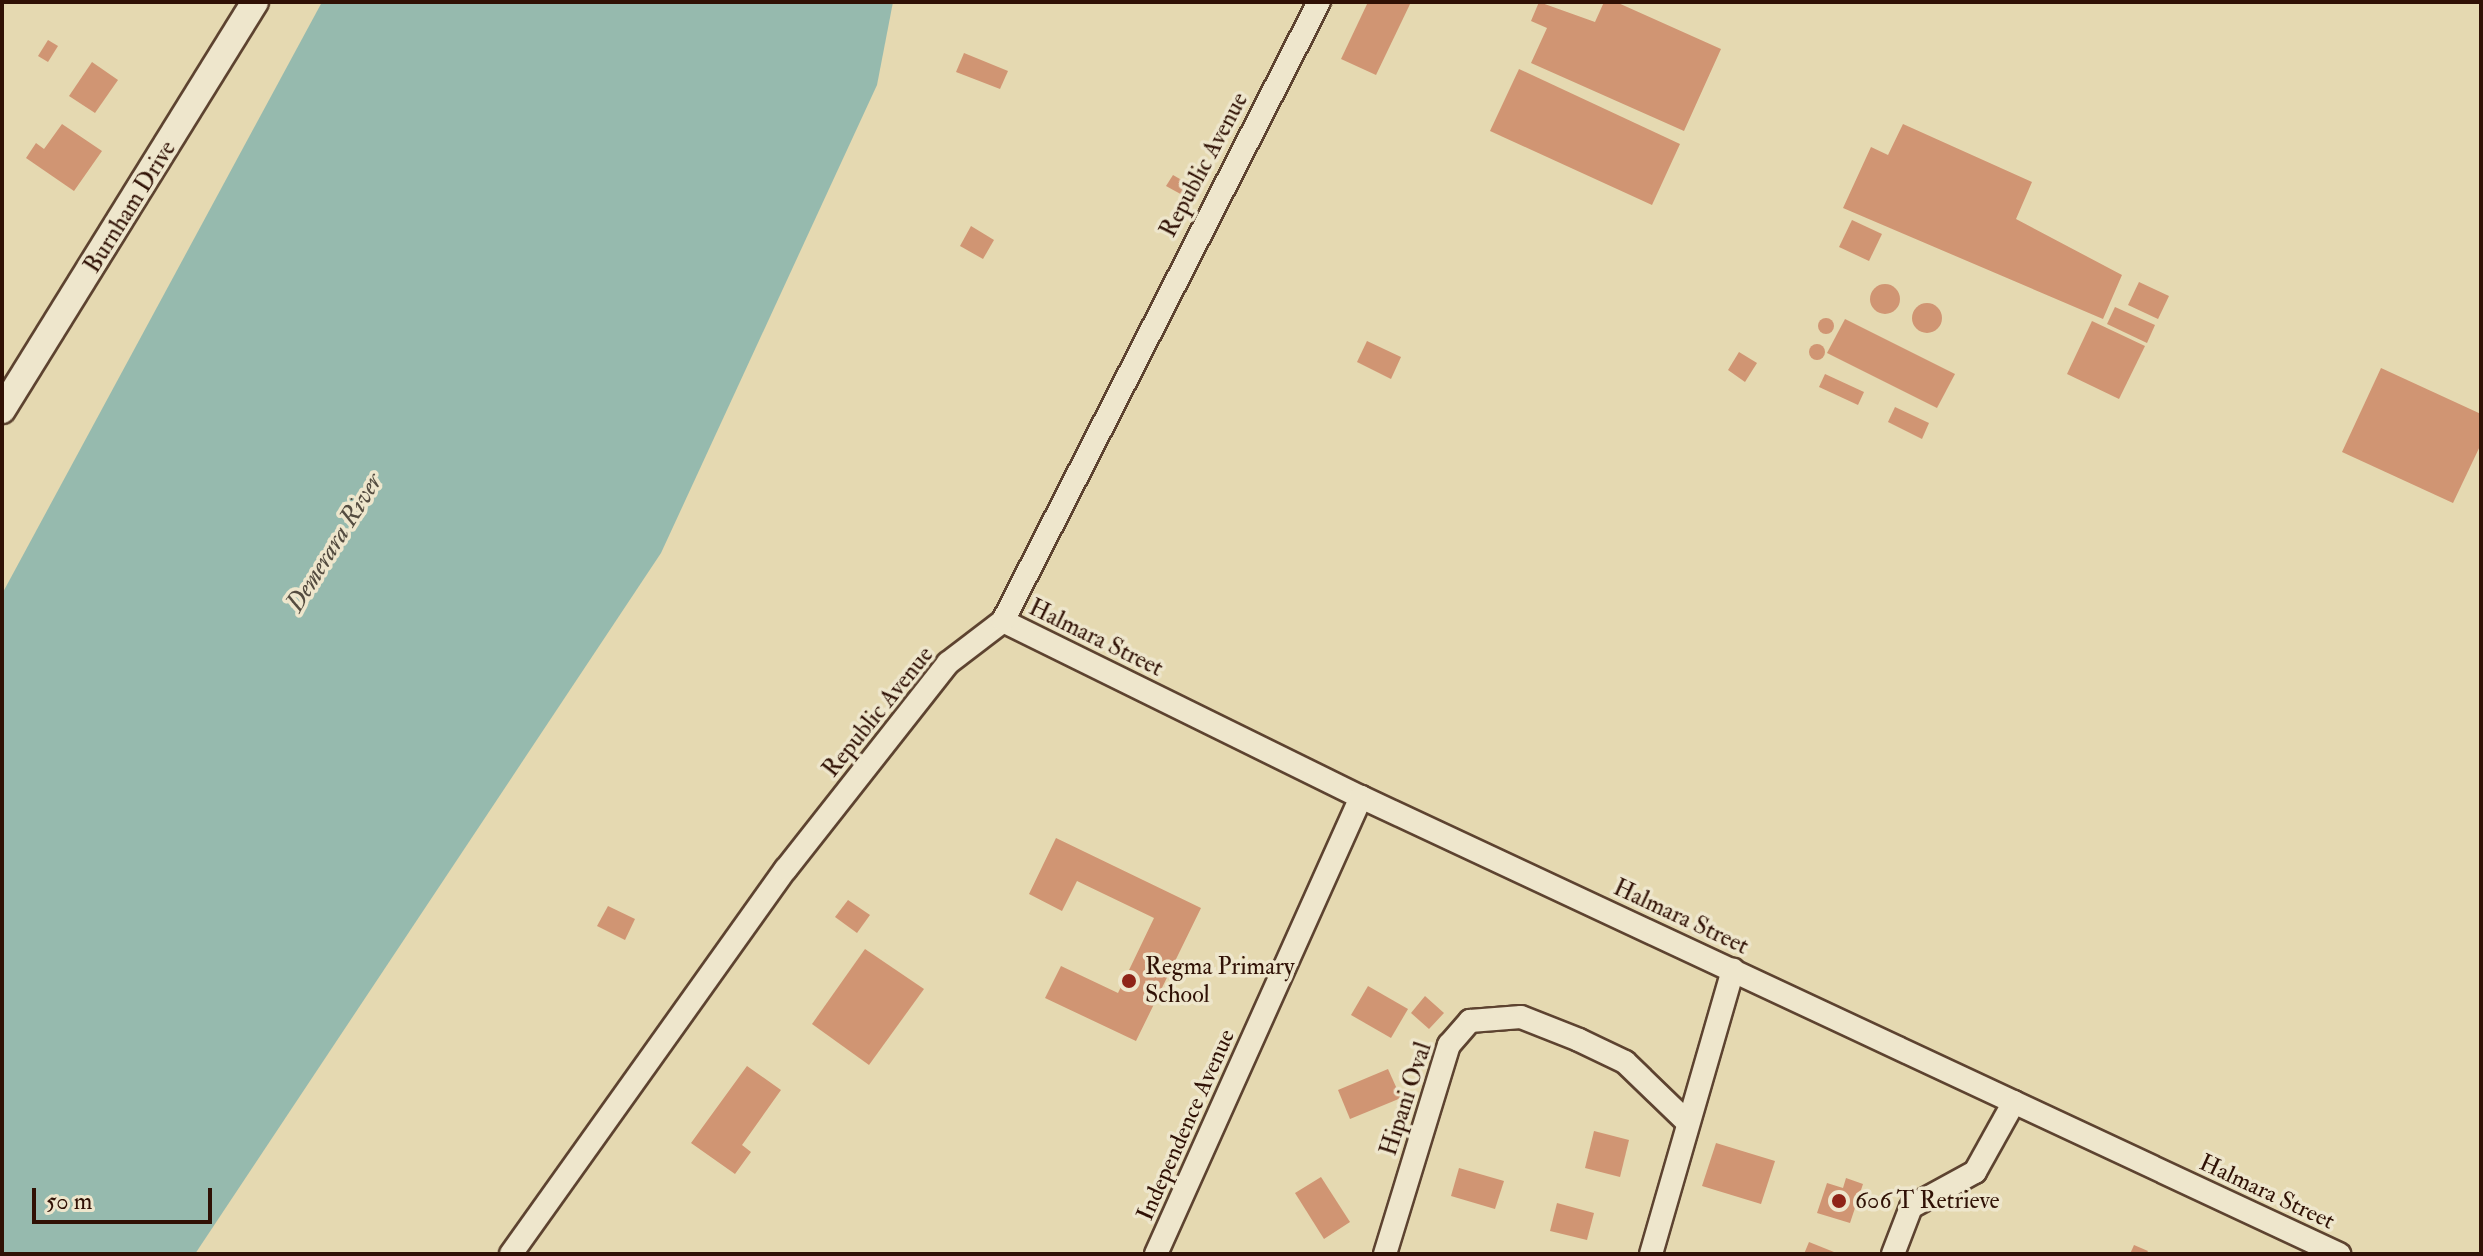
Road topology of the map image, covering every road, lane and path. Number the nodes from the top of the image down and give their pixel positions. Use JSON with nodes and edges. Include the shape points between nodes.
{"nodes":[{"id":1,"x":255,"y":2,"type":"edge"},
{"id":2,"x":1319,"y":2,"type":"edge"},
{"id":3,"x":2,"y":410,"type":"edge"},
{"id":4,"x":1003,"y":621,"type":"junction"},
{"id":5,"x":1361,"y":797,"type":"junction"},
{"id":6,"x":1733,"y":970,"type":"junction"},
{"id":7,"x":2014,"y":1102,"type":"junction"},
{"id":8,"x":1686,"y":1121,"type":"junction"},
{"id":9,"x":2307,"y":1248,"type":"edge"},
{"id":10,"x":511,"y":1254,"type":"edge"},
{"id":11,"x":1156,"y":1254,"type":"edge"},
{"id":12,"x":1385,"y":1254,"type":"edge"},
{"id":13,"x":1651,"y":1254,"type":"edge"},
{"id":14,"x":1893,"y":1254,"type":"edge"},
{"id":15,"x":2339,"y":1254,"type":"edge"}],
"edges":[{"from":1,"to":3,"type":"street","name":"Burnham Drive"},
{"from":2,"to":4,"type":"street","name":"Republic Avenue"},
{"from":4,"to":5,"type":"street","name":"Halmara Street"},
{"from":4,"to":10,"type":"street","name":"Republic Avenue","via":[[948,663],[786,869]]},
{"from":5,"to":6,"type":"street","name":"Halmara Street"},
{"from":5,"to":11,"type":"street","name":"Independence Avenue"},
{"from":6,"to":7,"type":"street","name":"Halmara Street"},
{"from":6,"to":8,"type":"street"},
{"from":7,"to":9,"type":"street","name":"Halmara Street"},
{"from":7,"to":14,"type":"street","via":[[1975,1172],[1911,1207]]},
{"from":8,"to":12,"type":"street","name":"Hipani Oval","via":[[1625,1062],[1579,1040],[1521,1017],[1470,1021],[1449,1045]]},
{"from":8,"to":13,"type":"street"},
{"from":9,"to":15,"type":"street","name":"Halmara Street"}]}
